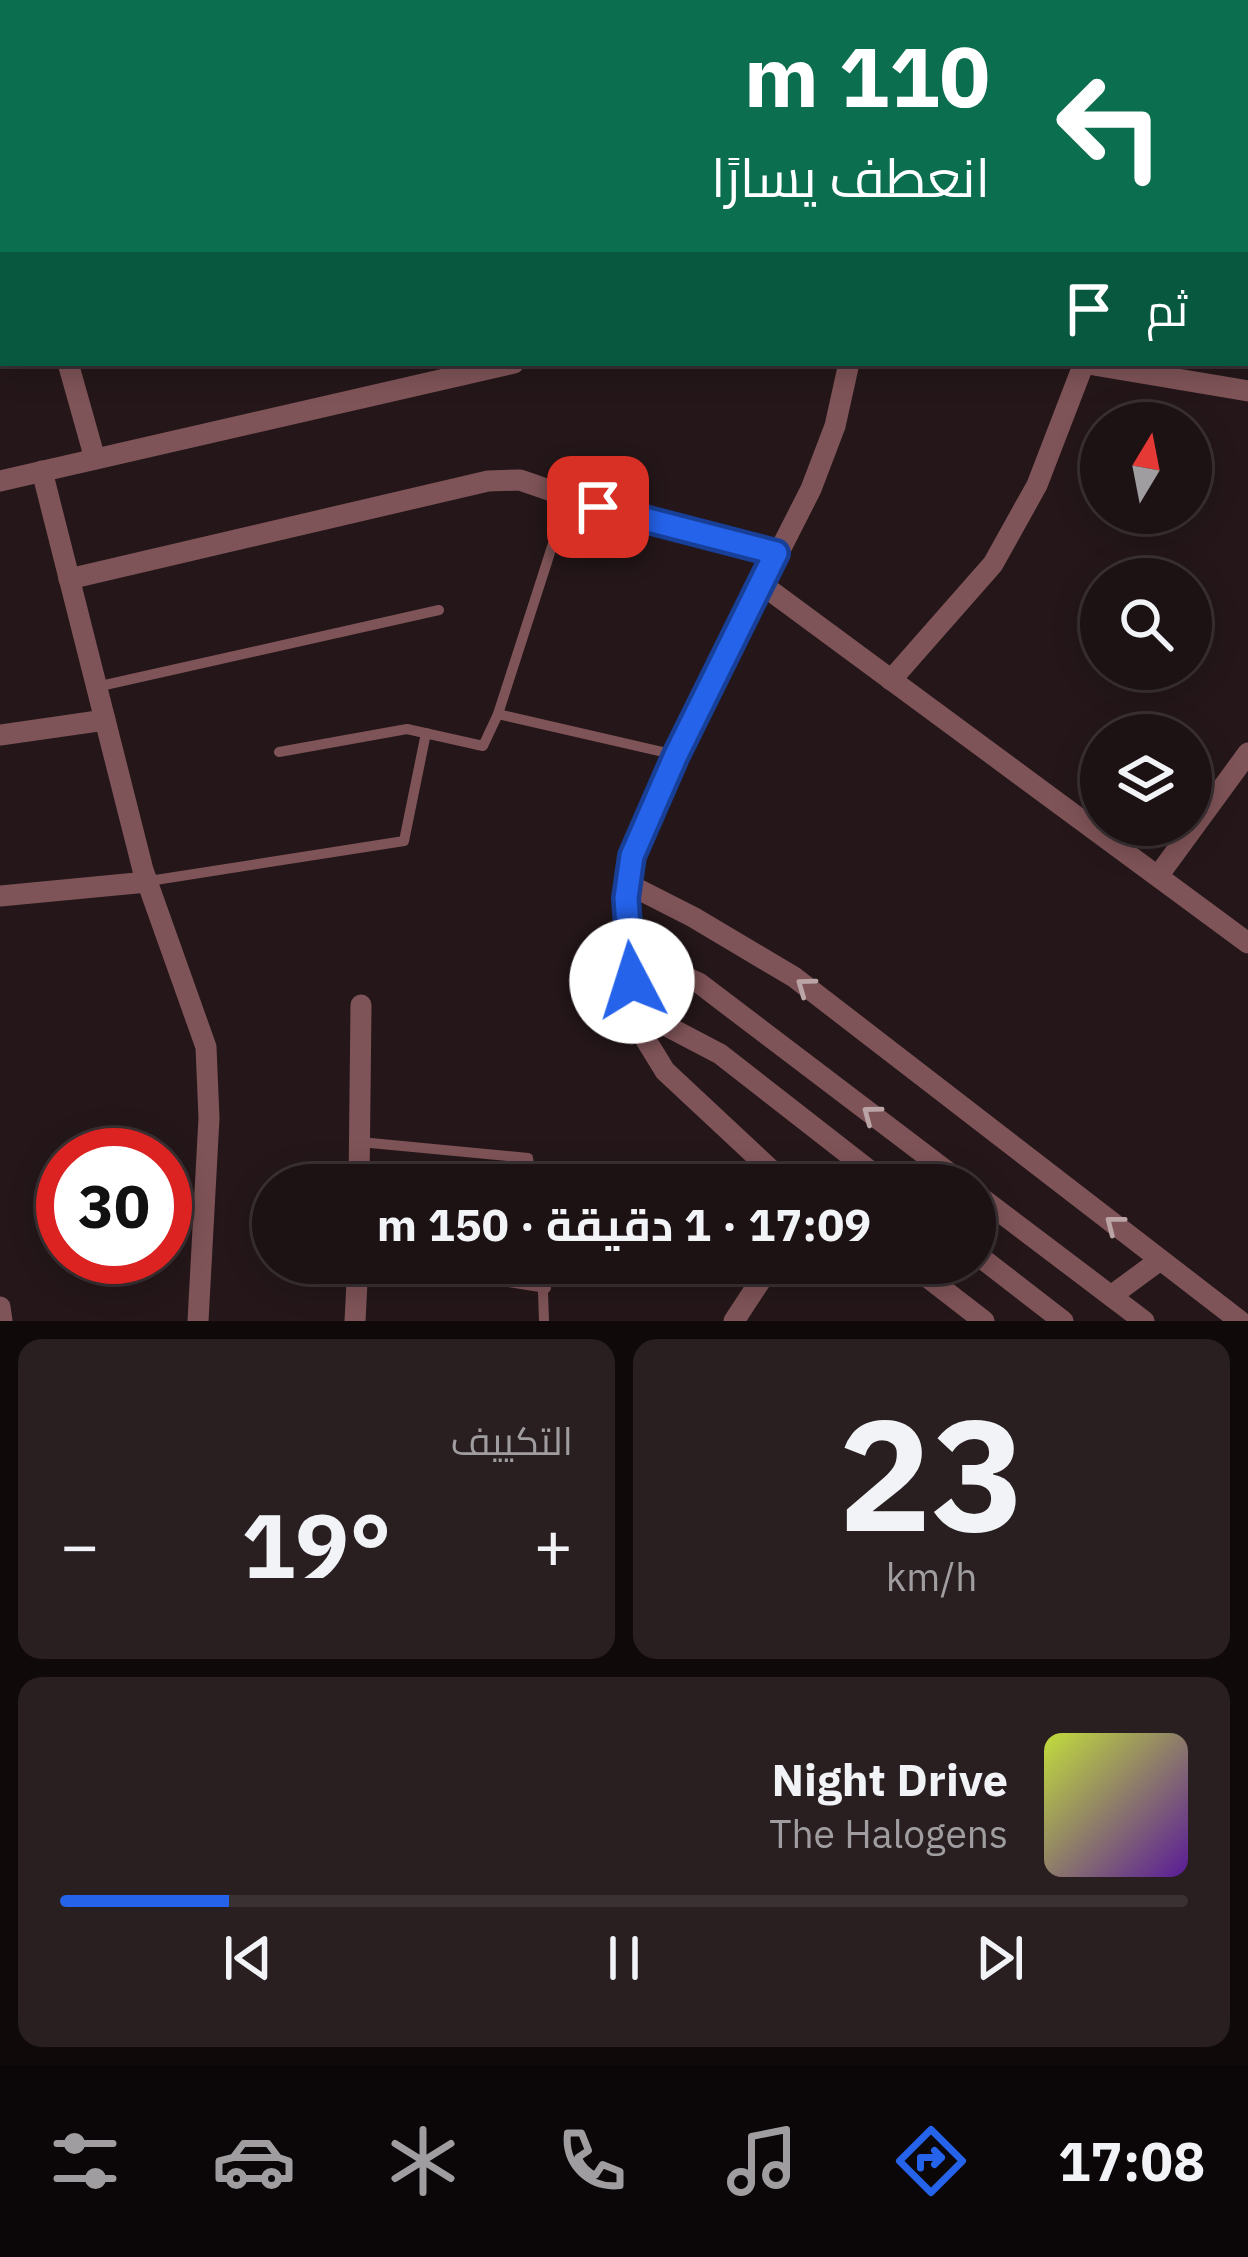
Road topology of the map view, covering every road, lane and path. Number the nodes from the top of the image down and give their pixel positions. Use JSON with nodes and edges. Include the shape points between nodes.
{"nodes":[{"id":1,"x":69,"y":366,"type":"edge"},
{"id":2,"x":501,"y":366,"type":"edge"},
{"id":3,"x":848,"y":366,"type":"edge"},
{"id":4,"x":1082,"y":366,"type":"edge"},
{"id":5,"x":1117,"y":366,"type":"edge"},
{"id":6,"x":1162,"y":370,"type":"edge"},
{"id":7,"x":1248,"y":392,"type":"edge"},
{"id":8,"x":95,"y":459,"type":"junction"},
{"id":9,"x":42,"y":471,"type":"junction"},
{"id":10,"x":0,"y":482,"type":"edge"},
{"id":11,"x":568,"y":497,"type":"junction"},
{"id":12,"x":776,"y":553,"type":"junction"},
{"id":13,"x":69,"y":579,"type":"junction"},
{"id":14,"x":760,"y":583,"type":"junction"},
{"id":15,"x":439,"y":610,"type":"dead end"},
{"id":16,"x":891,"y":680,"type":"junction"},
{"id":17,"x":96,"y":687,"type":"junction"},
{"id":18,"x":498,"y":714,"type":"junction"},
{"id":19,"x":105,"y":720,"type":"junction"},
{"id":20,"x":426,"y":733,"type":"junction"},
{"id":21,"x":0,"y":735,"type":"edge"},
{"id":22,"x":279,"y":752,"type":"dead end"},
{"id":23,"x":1248,"y":753,"type":"edge"},
{"id":24,"x":676,"y":755,"type":"junction"},
{"id":25,"x":1158,"y":876,"type":"junction"},
{"id":26,"x":147,"y":882,"type":"junction"},
{"id":27,"x":628,"y":884,"type":"junction"},
{"id":28,"x":0,"y":896,"type":"edge"},
{"id":29,"x":1248,"y":943,"type":"edge"},
{"id":30,"x":628,"y":952,"type":"junction"},
{"id":31,"x":361,"y":1005,"type":"dead end"},
{"id":32,"x":636,"y":1010,"type":"junction"},
{"id":33,"x":360,"y":1142,"type":"junction"},
{"id":34,"x":359,"y":1164,"type":"edge"},
{"id":35,"x":529,"y":1164,"type":"edge"},
{"id":36,"x":766,"y":1164,"type":"edge"},
{"id":37,"x":861,"y":1164,"type":"edge"},
{"id":38,"x":936,"y":1164,"type":"edge"},
{"id":39,"x":996,"y":1209,"type":"edge"},
{"id":40,"x":1160,"y":1260,"type":"junction"},
{"id":41,"x":996,"y":1269,"type":"edge"},
{"id":42,"x":357,"y":1284,"type":"edge"},
{"id":43,"x":521,"y":1284,"type":"edge"},
{"id":44,"x":545,"y":1284,"type":"edge"},
{"id":45,"x":758,"y":1284,"type":"edge"},
{"id":46,"x":936,"y":1284,"type":"edge"},
{"id":47,"x":546,"y":1288,"type":"junction"},
{"id":48,"x":1111,"y":1296,"type":"junction"},
{"id":49,"x":0,"y":1307,"type":"edge"},
{"id":50,"x":2,"y":1321,"type":"edge"},
{"id":51,"x":199,"y":1321,"type":"edge"},
{"id":52,"x":355,"y":1321,"type":"edge"},
{"id":53,"x":544,"y":1321,"type":"edge"},
{"id":54,"x":734,"y":1321,"type":"edge"},
{"id":55,"x":984,"y":1321,"type":"edge"},
{"id":56,"x":1063,"y":1321,"type":"edge"},
{"id":57,"x":1144,"y":1321,"type":"edge"},
{"id":58,"x":1240,"y":1321,"type":"edge"}],
"edges":[{"from":1,"to":8,"type":"street"},
{"from":2,"to":8,"type":"street"},
{"from":3,"to":12,"type":"street","via":[[836,426]]},
{"from":4,"to":16,"type":"street","via":[[1037,485],[993,564]]},
{"from":5,"to":6,"type":"street"},
{"from":6,"to":7,"type":"street"},
{"from":8,"to":9,"type":"street"},
{"from":9,"to":10,"type":"street"},
{"from":9,"to":13,"type":"street"},
{"from":11,"to":12,"type":"street"},
{"from":11,"to":13,"type":"street","via":[[520,480],[488,481]]},
{"from":11,"to":18,"type":"lane"},
{"from":12,"to":14,"type":"street"},
{"from":13,"to":17,"type":"street"},
{"from":14,"to":16,"type":"street"},
{"from":14,"to":24,"type":"street"},
{"from":15,"to":17,"type":"lane"},
{"from":16,"to":25,"type":"street"},
{"from":17,"to":19,"type":"street"},
{"from":18,"to":20,"type":"lane","via":[[482,746]]},
{"from":18,"to":24,"type":"lane"},
{"from":19,"to":21,"type":"street"},
{"from":19,"to":26,"type":"street"},
{"from":20,"to":22,"type":"lane","via":[[407,729]]},
{"from":20,"to":26,"type":"lane","via":[[404,841]]},
{"from":23,"to":25,"type":"street"},
{"from":24,"to":27,"type":"street","via":[[632,856]]},
{"from":25,"to":29,"type":"street"},
{"from":26,"to":28,"type":"street"},
{"from":26,"to":51,"type":"street","via":[[206,1047]]},
{"from":27,"to":30,"type":"street"},
{"from":40,"to":27,"type":"street","one_way":true,"via":[[794,977]]},
{"from":30,"to":32,"type":"street"},
{"from":38,"to":30,"type":"street","one_way":true,"via":[[699,983]]},
{"from":31,"to":33,"type":"street"},
{"from":32,"to":36,"type":"street","via":[[665,1071]]},
{"from":32,"to":37,"type":"street","via":[[720,1054]]},
{"from":33,"to":34,"type":"street"},
{"from":33,"to":35,"type":"lane"},
{"from":39,"to":48,"type":"street"},
{"from":40,"to":48,"type":"street"},
{"from":40,"to":58,"type":"street"},
{"from":41,"to":56,"type":"street"},
{"from":42,"to":52,"type":"street"},
{"from":43,"to":47,"type":"lane"},
{"from":44,"to":47,"type":"lane"},
{"from":45,"to":54,"type":"street"},
{"from":46,"to":55,"type":"street"},
{"from":47,"to":53,"type":"lane"},
{"from":48,"to":57,"type":"street"},
{"from":49,"to":50,"type":"street"}]}
